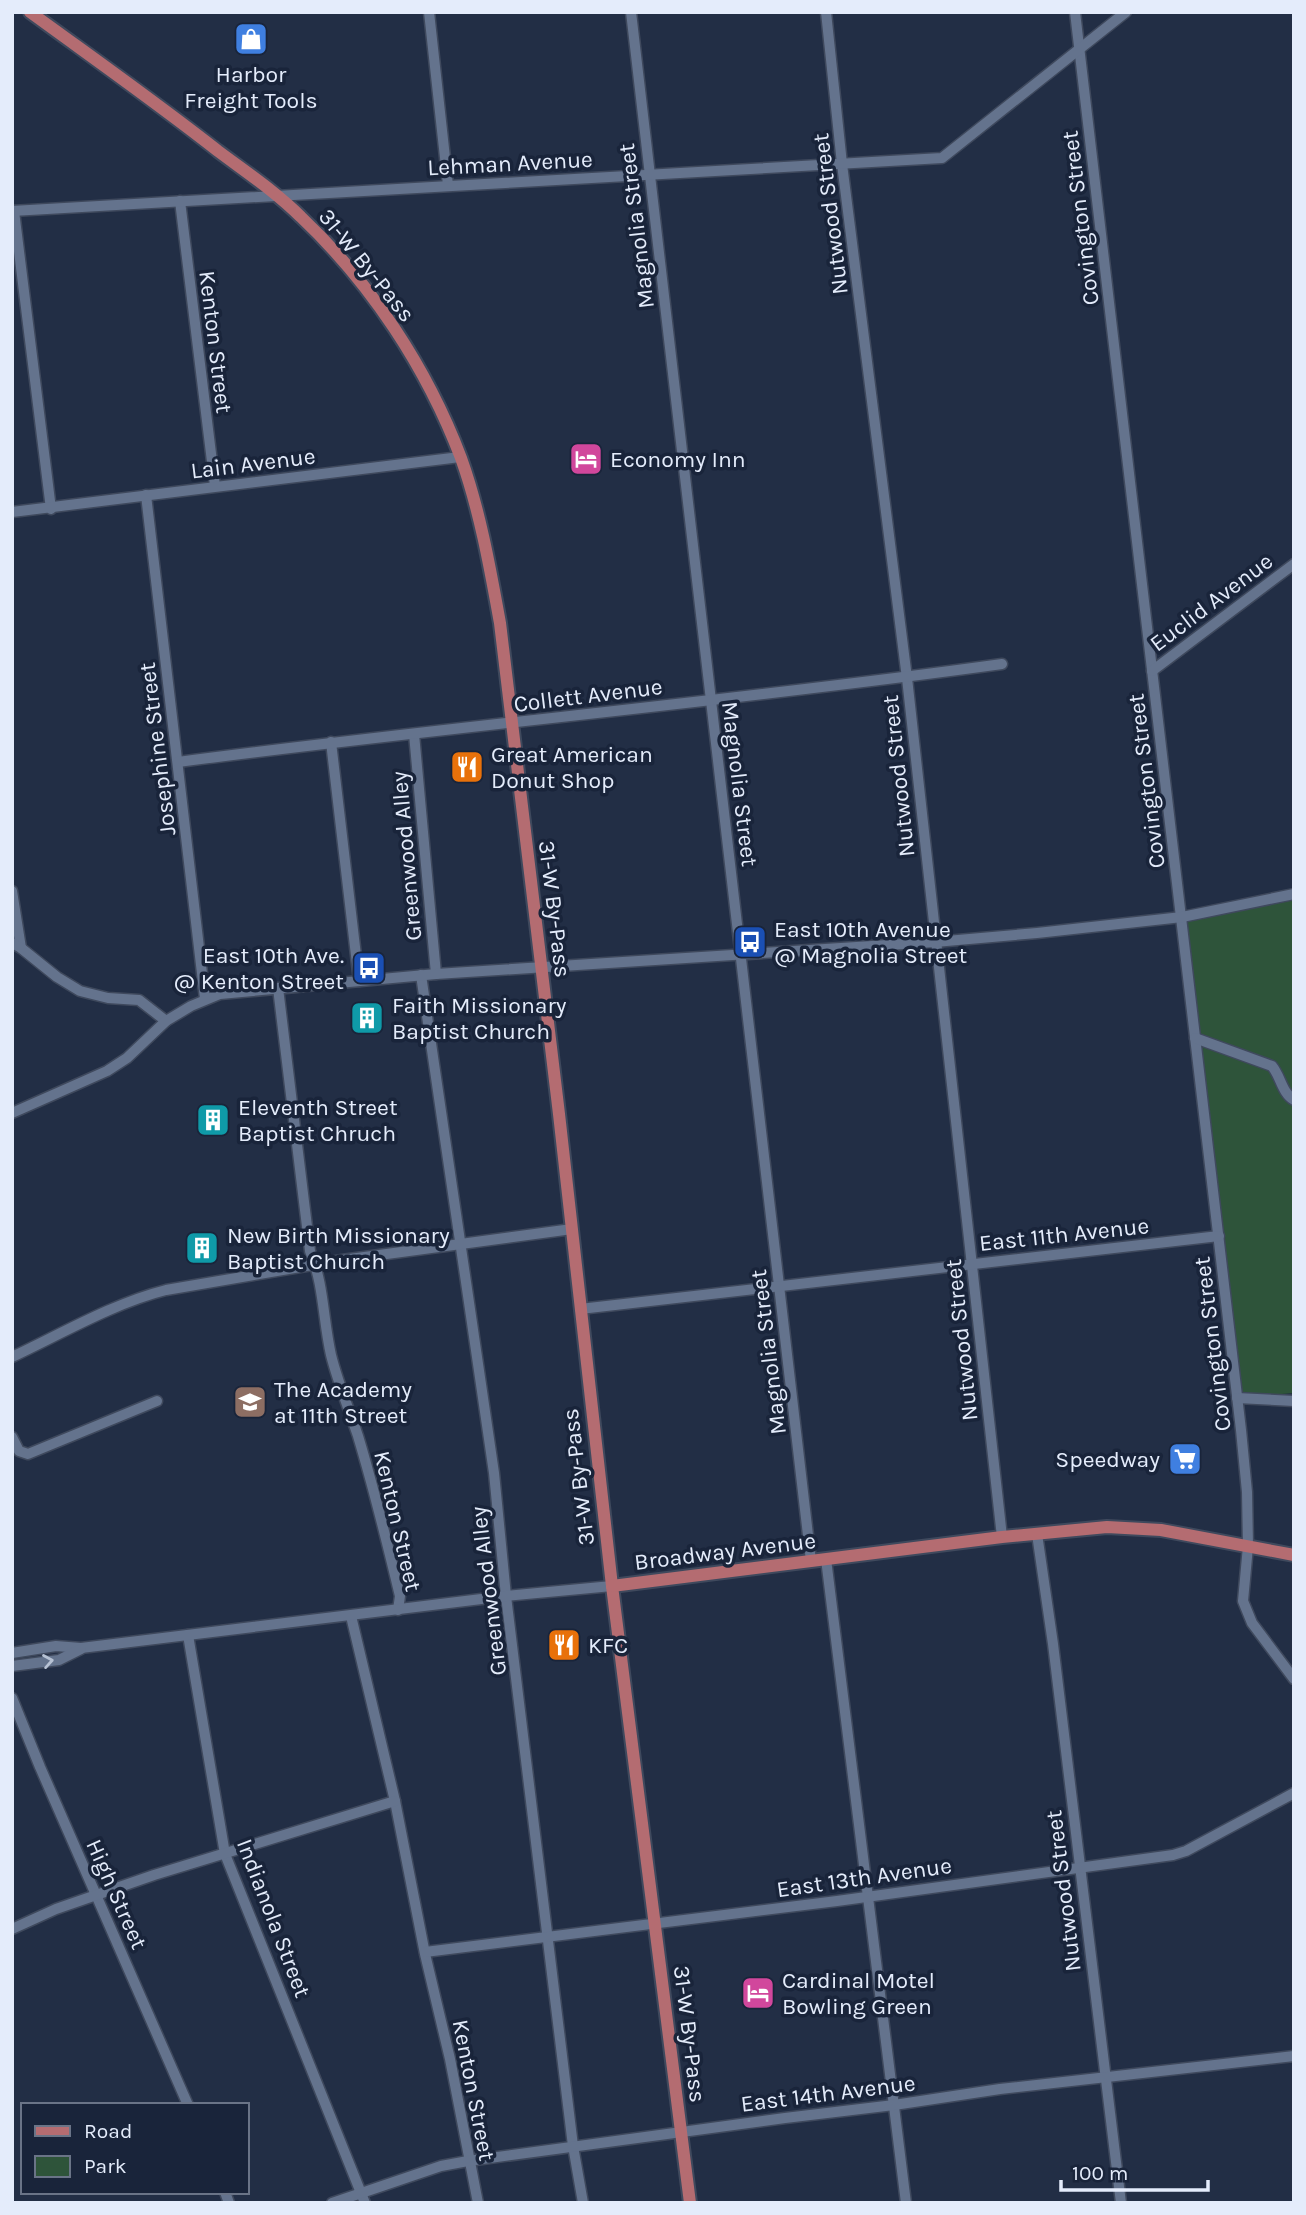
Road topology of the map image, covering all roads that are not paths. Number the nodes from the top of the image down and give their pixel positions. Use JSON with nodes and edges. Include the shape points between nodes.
{"nodes":[{"id":1,"x":30,"y":12,"type":"edge"},
{"id":2,"x":429,"y":12,"type":"edge"},
{"id":3,"x":631,"y":12,"type":"edge"},
{"id":4,"x":826,"y":12,"type":"edge"},
{"id":5,"x":1075,"y":12,"type":"edge"},
{"id":6,"x":1126,"y":12,"type":"edge"},
{"id":7,"x":1079,"y":49,"type":"junction"},
{"id":8,"x":842,"y":164,"type":"junction"},
{"id":9,"x":650,"y":175,"type":"junction"},
{"id":10,"x":449,"y":185,"type":"junction"},
{"id":11,"x":277,"y":196,"type":"junction"},
{"id":12,"x":180,"y":201,"type":"junction"},
{"id":13,"x":13,"y":211,"type":"edge"},
{"id":14,"x":460,"y":457,"type":"junction"},
{"id":15,"x":215,"y":486,"type":"junction"},
{"id":16,"x":146,"y":495,"type":"junction"},
{"id":17,"x":51,"y":509,"type":"junction"},
{"id":18,"x":12,"y":512,"type":"edge"},
{"id":19,"x":1294,"y":564,"type":"edge"},
{"id":20,"x":1002,"y":664,"type":"dead end"},
{"id":21,"x":1152,"y":671,"type":"junction"},
{"id":22,"x":907,"y":678,"type":"junction"},
{"id":23,"x":710,"y":700,"type":"junction"},
{"id":24,"x":511,"y":724,"type":"junction"},
{"id":25,"x":414,"y":734,"type":"junction"},
{"id":26,"x":331,"y":742,"type":"junction"},
{"id":27,"x":178,"y":762,"type":"junction"},
{"id":28,"x":12,"y":891,"type":"edge"},
{"id":29,"x":1294,"y":894,"type":"edge"},
{"id":30,"x":1182,"y":917,"type":"junction"},
{"id":31,"x":935,"y":942,"type":"junction"},
{"id":32,"x":17,"y":945,"type":"edge"},
{"id":33,"x":742,"y":955,"type":"junction"},
{"id":34,"x":541,"y":967,"type":"junction"},
{"id":35,"x":436,"y":974,"type":"junction"},
{"id":36,"x":421,"y":975,"type":"junction"},
{"id":37,"x":359,"y":982,"type":"junction"},
{"id":38,"x":278,"y":989,"type":"junction"},
{"id":39,"x":205,"y":999,"type":"junction"},
{"id":40,"x":166,"y":1021,"type":"junction"},
{"id":41,"x":1195,"y":1038,"type":"junction"},
{"id":42,"x":1294,"y":1100,"type":"edge"},
{"id":43,"x":12,"y":1114,"type":"edge"},
{"id":44,"x":572,"y":1228,"type":"junction"},
{"id":45,"x":1219,"y":1236,"type":"junction"},
{"id":46,"x":461,"y":1244,"type":"junction"},
{"id":47,"x":971,"y":1263,"type":"junction"},
{"id":48,"x":316,"y":1265,"type":"junction"},
{"id":49,"x":779,"y":1286,"type":"junction"},
{"id":50,"x":580,"y":1308,"type":"junction"},
{"id":51,"x":12,"y":1357,"type":"edge"},
{"id":52,"x":1237,"y":1398,"type":"junction"},
{"id":53,"x":157,"y":1401,"type":"dead end"},
{"id":54,"x":1294,"y":1401,"type":"edge"},
{"id":55,"x":12,"y":1437,"type":"edge"},
{"id":56,"x":1037,"y":1534,"type":"junction"},
{"id":57,"x":1002,"y":1537,"type":"junction"},
{"id":58,"x":1248,"y":1546,"type":"junction"},
{"id":59,"x":1294,"y":1555,"type":"edge"},
{"id":60,"x":826,"y":1559,"type":"junction"},
{"id":61,"x":811,"y":1561,"type":"junction"},
{"id":62,"x":612,"y":1586,"type":"junction"},
{"id":63,"x":506,"y":1595,"type":"junction"},
{"id":64,"x":398,"y":1610,"type":"junction"},
{"id":65,"x":351,"y":1616,"type":"junction"},
{"id":66,"x":188,"y":1635,"type":"junction"},
{"id":67,"x":81,"y":1648,"type":"junction"},
{"id":68,"x":12,"y":1653,"type":"edge"},
{"id":69,"x":12,"y":1666,"type":"edge"},
{"id":70,"x":1294,"y":1679,"type":"edge"},
{"id":71,"x":12,"y":1698,"type":"edge"},
{"id":72,"x":1294,"y":1793,"type":"edge"},
{"id":73,"x":395,"y":1801,"type":"junction"},
{"id":74,"x":225,"y":1854,"type":"junction"},
{"id":75,"x":1080,"y":1868,"type":"junction"},
{"id":76,"x":97,"y":1895,"type":"junction"},
{"id":77,"x":867,"y":1896,"type":"junction"},
{"id":78,"x":654,"y":1924,"type":"junction"},
{"id":79,"x":12,"y":1929,"type":"edge"},
{"id":80,"x":549,"y":1937,"type":"junction"},
{"id":81,"x":425,"y":1952,"type":"junction"},
{"id":82,"x":1294,"y":2056,"type":"edge"},
{"id":83,"x":1105,"y":2077,"type":"junction"},
{"id":84,"x":187,"y":2103,"type":"edge"},
{"id":85,"x":894,"y":2105,"type":"junction"},
{"id":86,"x":681,"y":2132,"type":"junction"},
{"id":87,"x":573,"y":2146,"type":"junction"},
{"id":88,"x":468,"y":2161,"type":"junction"},
{"id":89,"x":363,"y":2198,"type":"edge"},
{"id":90,"x":332,"y":2203,"type":"edge"},
{"id":91,"x":478,"y":2203,"type":"edge"},
{"id":92,"x":583,"y":2203,"type":"edge"},
{"id":93,"x":690,"y":2203,"type":"edge"},
{"id":94,"x":906,"y":2203,"type":"edge"},
{"id":95,"x":1121,"y":2203,"type":"edge"}],
"edges":[{"from":1,"to":11,"type":"main road","name":"31-W By-Pass"},
{"from":2,"to":10,"type":"street"},
{"from":3,"to":9,"type":"street","name":"Magnolia Street"},
{"from":4,"to":8,"type":"street","name":"Nutwood Street"},
{"from":5,"to":7,"type":"street","name":"Covington Street"},
{"from":6,"to":7,"type":"street","name":"Lehman Avenue"},
{"from":7,"to":8,"type":"street","name":"Lehman Avenue","via":[[942,158]]},
{"from":7,"to":21,"type":"street","name":"Covington Street"},
{"from":8,"to":9,"type":"street","name":"Lehman Avenue"},
{"from":8,"to":22,"type":"street","name":"Nutwood Street"},
{"from":9,"to":10,"type":"street","name":"Lehman Avenue"},
{"from":9,"to":23,"type":"street","name":"Magnolia Street"},
{"from":10,"to":11,"type":"street","name":"Lehman Avenue"},
{"from":11,"to":12,"type":"street","name":"Lehman Avenue"},
{"from":11,"to":14,"type":"main road","name":"31-W By-Pass","via":[[337,254],[386,315],[426,381]]},
{"from":12,"to":13,"type":"street","name":"Lehman Avenue"},
{"from":12,"to":15,"type":"street","name":"Kenton Street"},
{"from":13,"to":17,"type":"street"},
{"from":14,"to":15,"type":"street","name":"Lain Avenue"},
{"from":14,"to":24,"type":"main road","name":"31-W By-Pass","via":[[486,547]]},
{"from":15,"to":16,"type":"street","name":"Lain Avenue"},
{"from":16,"to":17,"type":"street","name":"Lain Avenue"},
{"from":16,"to":27,"type":"street","name":"Josephine Street"},
{"from":17,"to":18,"type":"street","name":"Lain Avenue"},
{"from":19,"to":21,"type":"street","name":"Euclid Avenue"},
{"from":20,"to":22,"type":"street","name":"Collett Avenue"},
{"from":21,"to":30,"type":"street","name":"Covington Street"},
{"from":22,"to":23,"type":"street","name":"Collett Avenue"},
{"from":22,"to":31,"type":"street","name":"Nutwood Street"},
{"from":23,"to":24,"type":"street","name":"Collett Avenue"},
{"from":23,"to":33,"type":"street","name":"Magnolia Street"},
{"from":24,"to":25,"type":"street","name":"Collett Avenue"},
{"from":24,"to":34,"type":"main road","name":"31-W By-Pass"},
{"from":25,"to":26,"type":"street","name":"Collett Avenue"},
{"from":25,"to":35,"type":"street","name":"Greenwood Alley"},
{"from":26,"to":27,"type":"street","name":"Collett Avenue"},
{"from":26,"to":37,"type":"street"},
{"from":27,"to":39,"type":"street","name":"Josephine Street"},
{"from":28,"to":32,"type":"street"},
{"from":29,"to":30,"type":"street"},
{"from":30,"to":31,"type":"street"},
{"from":30,"to":41,"type":"street","name":"Covington Street"},
{"from":31,"to":33,"type":"street"},
{"from":31,"to":47,"type":"street","name":"Nutwood Street"},
{"from":32,"to":40,"type":"street","via":[[80,991],[139,1000]]},
{"from":33,"to":34,"type":"street"},
{"from":33,"to":49,"type":"street","name":"Magnolia Street"},
{"from":34,"to":35,"type":"street"},
{"from":34,"to":44,"type":"main road","name":"31-W By-Pass"},
{"from":35,"to":36,"type":"street"},
{"from":36,"to":37,"type":"street"},
{"from":36,"to":46,"type":"street","name":"Greenwood Alley"},
{"from":37,"to":38,"type":"street"},
{"from":38,"to":39,"type":"street"},
{"from":38,"to":48,"type":"street","name":"Kenton Street","via":[[310,1251]]},
{"from":39,"to":40,"type":"street"},
{"from":40,"to":43,"type":"street","via":[[127,1058]]},
{"from":41,"to":42,"type":"street","via":[[1272,1066]]},
{"from":41,"to":45,"type":"street","name":"Covington Street"},
{"from":44,"to":46,"type":"street"},
{"from":44,"to":50,"type":"main road","name":"31-W By-Pass"},
{"from":45,"to":47,"type":"street","name":"East 11th Avenue"},
{"from":45,"to":52,"type":"street","name":"Covington Street"},
{"from":46,"to":48,"type":"street"},
{"from":46,"to":63,"type":"street","name":"Greenwood Alley","via":[[494,1473]]},
{"from":47,"to":49,"type":"street","name":"East 11th Avenue"},
{"from":47,"to":57,"type":"street","name":"Nutwood Street"},
{"from":48,"to":51,"type":"street","via":[[151,1294]]},
{"from":48,"to":64,"type":"street","name":"Kenton Street","via":[[331,1353],[378,1505],[400,1595]]},
{"from":49,"to":50,"type":"street","name":"East 11th Avenue"},
{"from":49,"to":61,"type":"street","name":"Magnolia Street"},
{"from":50,"to":62,"type":"main road","name":"31-W By-Pass"},
{"from":52,"to":54,"type":"street"},
{"from":52,"to":58,"type":"street","name":"Covington Street"},
{"from":53,"to":55,"type":"street","via":[[29,1454],[19,1451]]},
{"from":56,"to":57,"type":"main road","name":"Broadway Avenue"},
{"from":56,"to":58,"type":"main road","name":"Broadway Avenue","via":[[1141,1528]]},
{"from":56,"to":75,"type":"street","name":"Nutwood Street"},
{"from":57,"to":60,"type":"main road","name":"Broadway Avenue"},
{"from":58,"to":59,"type":"main road","name":"Broadway Avenue"},
{"from":58,"to":70,"type":"street","name":"Covington Street","via":[[1243,1591],[1246,1612]]},
{"from":60,"to":61,"type":"main road","name":"Broadway Avenue"},
{"from":60,"to":77,"type":"street"},
{"from":61,"to":62,"type":"main road","name":"Broadway Avenue"},
{"from":62,"to":63,"type":"street","name":"Broadway Avenue"},
{"from":62,"to":78,"type":"main road","name":"31-W By-Pass"},
{"from":63,"to":64,"type":"street","name":"Broadway Avenue"},
{"from":63,"to":80,"type":"street","name":"Greenwood Alley"},
{"from":64,"to":65,"type":"street","name":"Broadway Avenue"},
{"from":65,"to":66,"type":"street","name":"Broadway Avenue"},
{"from":65,"to":73,"type":"street","name":"Kenton Street"},
{"from":66,"to":67,"type":"street","name":"Broadway Avenue"},
{"from":66,"to":74,"type":"street","name":"Indianola Street"},
{"from":67,"to":68,"type":"street","name":"Broadway Avenue","via":[[57,1646]]},
{"from":69,"to":67,"type":"street","name":"Broadway Avenue","one_way":true,"via":[[59,1660]]},
{"from":71,"to":76,"type":"street","name":"High Street"},
{"from":72,"to":75,"type":"street","name":"East 13th Avenue","via":[[1186,1851]]},
{"from":73,"to":74,"type":"street"},
{"from":73,"to":81,"type":"street","name":"Kenton Street"},
{"from":74,"to":76,"type":"street"},
{"from":74,"to":89,"type":"street","name":"Indianola Street"},
{"from":75,"to":77,"type":"street","name":"East 13th Avenue"},
{"from":75,"to":83,"type":"street","name":"Nutwood Street"},
{"from":76,"to":79,"type":"street"},
{"from":76,"to":84,"type":"street","name":"High Street"},
{"from":77,"to":78,"type":"street","name":"East 13th Avenue"},
{"from":77,"to":85,"type":"street"},
{"from":78,"to":80,"type":"street","name":"East 13th Avenue"},
{"from":78,"to":86,"type":"main road","name":"31-W By-Pass"},
{"from":80,"to":81,"type":"street","name":"East 13th Avenue"},
{"from":80,"to":87,"type":"street","name":"Greenwood Alley"},
{"from":81,"to":88,"type":"street","name":"Kenton Street"},
{"from":82,"to":83,"type":"street","name":"East 14th Avenue"},
{"from":83,"to":85,"type":"street","name":"East 14th Avenue"},
{"from":83,"to":95,"type":"street","name":"Nutwood Street"},
{"from":85,"to":86,"type":"street","name":"East 14th Avenue"},
{"from":85,"to":94,"type":"street"},
{"from":86,"to":87,"type":"street","name":"East 14th Avenue"},
{"from":86,"to":93,"type":"main road","name":"31-W By-Pass"},
{"from":87,"to":88,"type":"street","name":"East 14th Avenue"},
{"from":87,"to":92,"type":"street","name":"Greenwood Alley"},
{"from":88,"to":89,"type":"street","name":"East 14th Avenue","via":[[441,2166]]},
{"from":88,"to":91,"type":"street","name":"Kenton Street"},
{"from":89,"to":90,"type":"street","name":"East 14th Avenue"}]}
